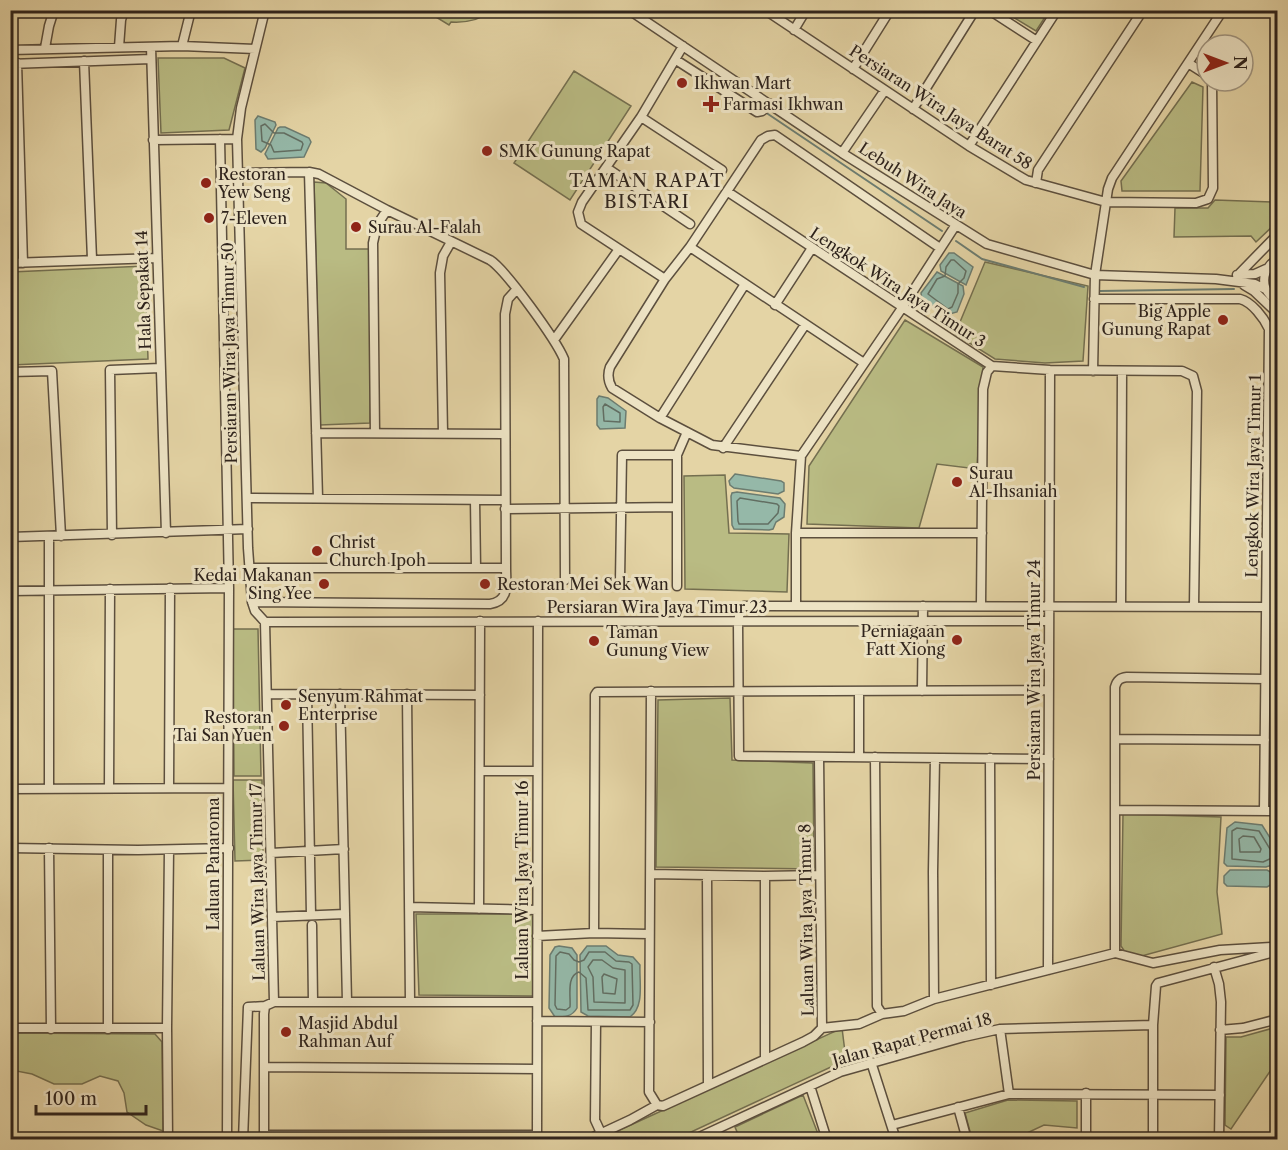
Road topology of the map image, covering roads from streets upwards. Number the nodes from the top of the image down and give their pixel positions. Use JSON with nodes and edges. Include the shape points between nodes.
{"nodes":[{"id":1,"x":54,"y":10,"type":"edge"},
{"id":2,"x":124,"y":10,"type":"edge"},
{"id":3,"x":191,"y":10,"type":"edge"},
{"id":4,"x":265,"y":10,"type":"edge"},
{"id":5,"x":629,"y":10,"type":"edge"},
{"id":6,"x":765,"y":10,"type":"edge"},
{"id":7,"x":806,"y":10,"type":"edge"},
{"id":8,"x":890,"y":10,"type":"edge"},
{"id":9,"x":975,"y":10,"type":"edge"},
{"id":10,"x":989,"y":10,"type":"edge"},
{"id":11,"x":1057,"y":10,"type":"edge"},
{"id":12,"x":1143,"y":10,"type":"edge"},
{"id":13,"x":1224,"y":10,"type":"edge"},
{"id":14,"x":794,"y":30,"type":"junction"},
{"id":15,"x":1037,"y":41,"type":"junction"},
{"id":16,"x":182,"y":46,"type":"junction"},
{"id":17,"x":683,"y":46,"type":"junction"},
{"id":18,"x":119,"y":47,"type":"junction"},
{"id":19,"x":151,"y":47,"type":"junction"},
{"id":20,"x":45,"y":48,"type":"junction"},
{"id":21,"x":255,"y":49,"type":"junction"},
{"id":22,"x":10,"y":50,"type":"edge"},
{"id":23,"x":151,"y":59,"type":"junction"},
{"id":24,"x":676,"y":60,"type":"junction"},
{"id":25,"x":84,"y":61,"type":"junction"},
{"id":26,"x":1188,"y":63,"type":"junction"},
{"id":27,"x":14,"y":64,"type":"edge"},
{"id":28,"x":1195,"y":67,"type":"edge"},
{"id":29,"x":853,"y":69,"type":"junction"},
{"id":30,"x":885,"y":90,"type":"junction"},
{"id":31,"x":1212,"y":93,"type":"edge"},
{"id":32,"x":771,"y":104,"type":"junction"},
{"id":33,"x":914,"y":109,"type":"junction"},
{"id":34,"x":641,"y":117,"type":"junction"},
{"id":35,"x":220,"y":139,"type":"junction"},
{"id":36,"x":237,"y":139,"type":"junction"},
{"id":37,"x":153,"y":140,"type":"junction"},
{"id":38,"x":969,"y":146,"type":"junction"},
{"id":39,"x":842,"y":153,"type":"junction"},
{"id":40,"x":607,"y":168,"type":"junction"},
{"id":41,"x":722,"y":170,"type":"dead end"},
{"id":42,"x":309,"y":172,"type":"junction"},
{"id":43,"x":239,"y":173,"type":"junction"},
{"id":44,"x":1036,"y":183,"type":"junction"},
{"id":45,"x":728,"y":192,"type":"junction"},
{"id":46,"x":1106,"y":202,"type":"junction"},
{"id":47,"x":387,"y":210,"type":"junction"},
{"id":48,"x":690,"y":224,"type":"dead end"},
{"id":49,"x":955,"y":226,"type":"junction"},
{"id":50,"x":1278,"y":234,"type":"edge"},
{"id":51,"x":451,"y":242,"type":"junction"},
{"id":52,"x":690,"y":247,"type":"junction"},
{"id":53,"x":812,"y":248,"type":"junction"},
{"id":54,"x":940,"y":248,"type":"junction"},
{"id":55,"x":619,"y":249,"type":"junction"},
{"id":56,"x":157,"y":258,"type":"junction"},
{"id":57,"x":1277,"y":258,"type":"edge"},
{"id":58,"x":92,"y":259,"type":"junction"},
{"id":59,"x":23,"y":263,"type":"junction"},
{"id":60,"x":10,"y":264,"type":"edge"},
{"id":61,"x":1266,"y":269,"type":"junction"},
{"id":62,"x":1095,"y":275,"type":"junction"},
{"id":63,"x":665,"y":279,"type":"junction"},
{"id":64,"x":1239,"y":279,"type":"junction"},
{"id":65,"x":746,"y":284,"type":"junction"},
{"id":66,"x":1265,"y":289,"type":"junction"},
{"id":67,"x":516,"y":290,"type":"junction"},
{"id":68,"x":1094,"y":299,"type":"junction"},
{"id":69,"x":1278,"y":301,"type":"edge"},
{"id":70,"x":775,"y":305,"type":"junction"},
{"id":71,"x":902,"y":308,"type":"junction"},
{"id":72,"x":1278,"y":314,"type":"edge"},
{"id":73,"x":805,"y":325,"type":"junction"},
{"id":74,"x":554,"y":340,"type":"junction"},
{"id":75,"x":864,"y":363,"type":"junction"},
{"id":76,"x":992,"y":366,"type":"junction"},
{"id":77,"x":160,"y":368,"type":"junction"},
{"id":78,"x":1050,"y":370,"type":"junction"},
{"id":79,"x":1093,"y":371,"type":"junction"},
{"id":80,"x":1122,"y":371,"type":"junction"},
{"id":81,"x":10,"y":372,"type":"edge"},
{"id":82,"x":660,"y":418,"type":"junction"},
{"id":83,"x":687,"y":432,"type":"junction"},
{"id":84,"x":375,"y":433,"type":"junction"},
{"id":85,"x":443,"y":433,"type":"junction"},
{"id":86,"x":316,"y":434,"type":"junction"},
{"id":87,"x":504,"y":434,"type":"junction"},
{"id":88,"x":723,"y":448,"type":"junction"},
{"id":89,"x":677,"y":455,"type":"junction"},
{"id":90,"x":801,"y":456,"type":"junction"},
{"id":91,"x":247,"y":498,"type":"junction"},
{"id":92,"x":318,"y":498,"type":"junction"},
{"id":93,"x":475,"y":500,"type":"junction"},
{"id":94,"x":505,"y":504,"type":"junction"},
{"id":95,"x":677,"y":507,"type":"junction"},
{"id":96,"x":621,"y":508,"type":"junction"},
{"id":97,"x":565,"y":509,"type":"junction"},
{"id":98,"x":248,"y":529,"type":"junction"},
{"id":99,"x":228,"y":531,"type":"junction"},
{"id":100,"x":166,"y":533,"type":"junction"},
{"id":101,"x":796,"y":533,"type":"junction"},
{"id":102,"x":982,"y":533,"type":"junction"},
{"id":103,"x":112,"y":535,"type":"junction"},
{"id":104,"x":49,"y":536,"type":"junction"},
{"id":105,"x":61,"y":536,"type":"junction"},
{"id":106,"x":10,"y":537,"type":"edge"},
{"id":107,"x":249,"y":568,"type":"junction"},
{"id":108,"x":476,"y":568,"type":"junction"},
{"id":109,"x":506,"y":568,"type":"junction"},
{"id":110,"x":565,"y":580,"type":"dead end"},
{"id":111,"x":620,"y":581,"type":"dead end"},
{"id":112,"x":677,"y":586,"type":"dead end"},
{"id":113,"x":170,"y":588,"type":"junction"},
{"id":114,"x":229,"y":588,"type":"junction"},
{"id":115,"x":110,"y":589,"type":"junction"},
{"id":116,"x":49,"y":590,"type":"junction"},
{"id":117,"x":10,"y":591,"type":"edge"},
{"id":118,"x":252,"y":602,"type":"junction"},
{"id":119,"x":981,"y":605,"type":"junction"},
{"id":120,"x":796,"y":606,"type":"junction"},
{"id":121,"x":923,"y":606,"type":"junction"},
{"id":122,"x":1049,"y":606,"type":"junction"},
{"id":123,"x":1121,"y":606,"type":"junction"},
{"id":124,"x":1194,"y":606,"type":"junction"},
{"id":125,"x":1266,"y":606,"type":"junction"},
{"id":126,"x":1278,"y":607,"type":"edge"},
{"id":127,"x":480,"y":621,"type":"junction"},
{"id":128,"x":538,"y":621,"type":"junction"},
{"id":129,"x":1049,"y":621,"type":"junction"},
{"id":130,"x":265,"y":622,"type":"junction"},
{"id":131,"x":738,"y":622,"type":"junction"},
{"id":132,"x":923,"y":622,"type":"junction"},
{"id":133,"x":1265,"y":679,"type":"junction"},
{"id":134,"x":739,"y":690,"type":"junction"},
{"id":135,"x":1049,"y":690,"type":"junction"},
{"id":136,"x":651,"y":691,"type":"junction"},
{"id":137,"x":860,"y":691,"type":"junction"},
{"id":138,"x":922,"y":691,"type":"junction"},
{"id":139,"x":268,"y":694,"type":"junction"},
{"id":140,"x":307,"y":694,"type":"junction"},
{"id":141,"x":340,"y":694,"type":"junction"},
{"id":142,"x":407,"y":694,"type":"junction"},
{"id":143,"x":480,"y":695,"type":"junction"},
{"id":144,"x":1115,"y":739,"type":"junction"},
{"id":145,"x":1265,"y":740,"type":"junction"},
{"id":146,"x":819,"y":757,"type":"junction"},
{"id":147,"x":859,"y":757,"type":"junction"},
{"id":148,"x":875,"y":757,"type":"junction"},
{"id":149,"x":935,"y":758,"type":"junction"},
{"id":150,"x":990,"y":758,"type":"junction"},
{"id":151,"x":1049,"y":759,"type":"junction"},
{"id":152,"x":480,"y":771,"type":"junction"},
{"id":153,"x":537,"y":771,"type":"junction"},
{"id":154,"x":109,"y":787,"type":"junction"},
{"id":155,"x":49,"y":788,"type":"junction"},
{"id":156,"x":169,"y":788,"type":"junction"},
{"id":157,"x":228,"y":788,"type":"junction"},
{"id":158,"x":10,"y":789,"type":"edge"},
{"id":159,"x":1115,"y":810,"type":"junction"},
{"id":160,"x":1264,"y":811,"type":"junction"},
{"id":161,"x":1278,"y":811,"type":"edge"},
{"id":162,"x":10,"y":848,"type":"edge"},
{"id":163,"x":49,"y":848,"type":"junction"},
{"id":164,"x":229,"y":848,"type":"junction"},
{"id":165,"x":344,"y":849,"type":"junction"},
{"id":166,"x":108,"y":850,"type":"junction"},
{"id":167,"x":169,"y":850,"type":"junction"},
{"id":168,"x":309,"y":851,"type":"junction"},
{"id":169,"x":271,"y":853,"type":"junction"},
{"id":170,"x":651,"y":874,"type":"junction"},
{"id":171,"x":707,"y":875,"type":"junction"},
{"id":172,"x":820,"y":875,"type":"junction"},
{"id":173,"x":765,"y":876,"type":"junction"},
{"id":174,"x":409,"y":908,"type":"junction"},
{"id":175,"x":479,"y":909,"type":"junction"},
{"id":176,"x":537,"y":910,"type":"junction"},
{"id":177,"x":345,"y":914,"type":"junction"},
{"id":178,"x":311,"y":915,"type":"junction"},
{"id":179,"x":272,"y":917,"type":"junction"},
{"id":180,"x":312,"y":925,"type":"dead end"},
{"id":181,"x":594,"y":933,"type":"junction"},
{"id":182,"x":650,"y":934,"type":"junction"},
{"id":183,"x":537,"y":936,"type":"junction"},
{"id":184,"x":1276,"y":952,"type":"edge"},
{"id":185,"x":1115,"y":953,"type":"junction"},
{"id":186,"x":1214,"y":967,"type":"junction"},
{"id":187,"x":1048,"y":970,"type":"junction"},
{"id":188,"x":991,"y":985,"type":"junction"},
{"id":189,"x":934,"y":999,"type":"junction"},
{"id":190,"x":410,"y":1001,"type":"junction"},
{"id":191,"x":313,"y":1002,"type":"junction"},
{"id":192,"x":347,"y":1002,"type":"junction"},
{"id":193,"x":537,"y":1002,"type":"junction"},
{"id":194,"x":270,"y":1004,"type":"junction"},
{"id":195,"x":882,"y":1014,"type":"junction"},
{"id":196,"x":1278,"y":1019,"type":"edge"},
{"id":197,"x":537,"y":1021,"type":"junction"},
{"id":198,"x":596,"y":1022,"type":"junction"},
{"id":199,"x":650,"y":1023,"type":"junction"},
{"id":200,"x":1153,"y":1025,"type":"junction"},
{"id":201,"x":10,"y":1028,"type":"edge"},
{"id":202,"x":167,"y":1028,"type":"junction"},
{"id":203,"x":822,"y":1028,"type":"junction"},
{"id":204,"x":51,"y":1029,"type":"junction"},
{"id":205,"x":108,"y":1029,"type":"junction"},
{"id":206,"x":1000,"y":1029,"type":"junction"},
{"id":207,"x":1220,"y":1030,"type":"junction"},
{"id":208,"x":765,"y":1059,"type":"junction"},
{"id":209,"x":871,"y":1062,"type":"junction"},
{"id":210,"x":265,"y":1067,"type":"junction"},
{"id":211,"x":537,"y":1069,"type":"junction"},
{"id":212,"x":708,"y":1084,"type":"junction"},
{"id":213,"x":810,"y":1086,"type":"junction"},
{"id":214,"x":1086,"y":1093,"type":"junction"},
{"id":215,"x":1009,"y":1094,"type":"junction"},
{"id":216,"x":1153,"y":1094,"type":"junction"},
{"id":217,"x":1220,"y":1095,"type":"junction"},
{"id":218,"x":657,"y":1105,"type":"junction"},
{"id":219,"x":957,"y":1107,"type":"junction"},
{"id":220,"x":892,"y":1125,"type":"junction"},
{"id":221,"x":601,"y":1133,"type":"junction"},
{"id":222,"x":452,"y":1137,"type":"edge"},
{"id":223,"x":537,"y":1137,"type":"edge"},
{"id":224,"x":331,"y":1138,"type":"edge"},
{"id":225,"x":168,"y":1140,"type":"edge"},
{"id":226,"x":226,"y":1140,"type":"edge"},
{"id":227,"x":243,"y":1140,"type":"edge"},
{"id":228,"x":588,"y":1140,"type":"edge"},
{"id":229,"x":693,"y":1140,"type":"edge"},
{"id":230,"x":827,"y":1140,"type":"edge"},
{"id":231,"x":896,"y":1140,"type":"edge"},
{"id":232,"x":967,"y":1140,"type":"edge"},
{"id":233,"x":1086,"y":1140,"type":"edge"},
{"id":234,"x":1153,"y":1140,"type":"edge"},
{"id":235,"x":1219,"y":1140,"type":"edge"}],
"edges":[{"from":1,"to":20,"type":"street"},
{"from":2,"to":18,"type":"street"},
{"from":3,"to":16,"type":"street"},
{"from":4,"to":21,"type":"street","name":"Persiaran Wira Jaya Timur 50"},
{"from":5,"to":17,"type":"street","name":"Lebuh Wira Jaya"},
{"from":6,"to":14,"type":"street","name":"Persiaran Wira Jaya Barat 58"},
{"from":7,"to":14,"type":"street"},
{"from":8,"to":29,"type":"street"},
{"from":9,"to":33,"type":"street"},
{"from":10,"to":15,"type":"street"},
{"from":11,"to":15,"type":"street"},
{"from":12,"to":44,"type":"street","via":[[1038,170]]},
{"from":13,"to":26,"type":"street"},
{"from":14,"to":29,"type":"street","name":"Persiaran Wira Jaya Barat 58"},
{"from":15,"to":38,"type":"street"},
{"from":16,"to":19,"type":"street"},
{"from":16,"to":21,"type":"street"},
{"from":17,"to":24,"type":"street"},
{"from":17,"to":32,"type":"street","name":"Lebuh Wira Jaya"},
{"from":18,"to":19,"type":"street"},
{"from":18,"to":20,"type":"street"},
{"from":19,"to":23,"type":"street","name":"Hala Sepakat 14"},
{"from":20,"to":22,"type":"street"},
{"from":21,"to":36,"type":"street","name":"Persiaran Wira Jaya Timur 50","via":[[240,108]]},
{"from":23,"to":25,"type":"street"},
{"from":23,"to":37,"type":"street","name":"Hala Sepakat 14"},
{"from":24,"to":32,"type":"street","via":[[757,112]]},
{"from":24,"to":34,"type":"street"},
{"from":25,"to":27,"type":"street"},
{"from":25,"to":58,"type":"street"},
{"from":26,"to":28,"type":"street"},
{"from":26,"to":46,"type":"street","via":[[1112,178]]},
{"from":27,"to":59,"type":"street"},
{"from":29,"to":30,"type":"street","name":"Persiaran Wira Jaya Barat 58"},
{"from":30,"to":33,"type":"street","name":"Persiaran Wira Jaya Barat 58"},
{"from":30,"to":39,"type":"street"},
{"from":31,"to":46,"type":"street","name":"Persiaran Wira Jaya Barat 58","via":[[1214,188],[1208,199],[1196,203]]},
{"from":32,"to":39,"type":"street","name":"Lebuh Wira Jaya"},
{"from":33,"to":38,"type":"street","name":"Persiaran Wira Jaya Barat 58"},
{"from":34,"to":40,"type":"street"},
{"from":34,"to":41,"type":"street"},
{"from":35,"to":36,"type":"street"},
{"from":35,"to":37,"type":"street"},
{"from":35,"to":99,"type":"street","name":"Laluan Panaroma"},
{"from":36,"to":43,"type":"street","name":"Persiaran Wira Jaya Timur 50"},
{"from":37,"to":56,"type":"street","name":"Hala Sepakat 14"},
{"from":38,"to":44,"type":"street","name":"Persiaran Wira Jaya Barat 58"},
{"from":39,"to":49,"type":"street","name":"Lebuh Wira Jaya"},
{"from":40,"to":48,"type":"street"},
{"from":40,"to":55,"type":"street","via":[[578,212],[581,224]]},
{"from":42,"to":43,"type":"street"},
{"from":42,"to":47,"type":"street"},
{"from":42,"to":86,"type":"street"},
{"from":43,"to":91,"type":"street","name":"Persiaran Wira Jaya Timur 50"},
{"from":44,"to":46,"type":"street","name":"Persiaran Wira Jaya Barat 58"},
{"from":45,"to":52,"type":"street"},
{"from":45,"to":53,"type":"street","name":"Lengkok Wira Jaya Timur 3"},
{"from":45,"to":54,"type":"street","via":[[761,140],[775,135]]},
{"from":46,"to":62,"type":"street"},
{"from":47,"to":51,"type":"street"},
{"from":47,"to":84,"type":"street","via":[[377,225],[373,243]]},
{"from":49,"to":54,"type":"street"},
{"from":49,"to":62,"type":"street","name":"Lebuh Wira Jaya","via":[[999,249]]},
{"from":50,"to":64,"type":"street"},
{"from":51,"to":67,"type":"street","via":[[496,264]]},
{"from":51,"to":85,"type":"street","via":[[440,273]]},
{"from":52,"to":63,"type":"street"},
{"from":52,"to":65,"type":"street"},
{"from":53,"to":70,"type":"street"},
{"from":53,"to":71,"type":"street","name":"Lengkok Wira Jaya Timur 3"},
{"from":54,"to":71,"type":"street"},
{"from":55,"to":63,"type":"street"},
{"from":55,"to":74,"type":"street"},
{"from":56,"to":58,"type":"street"},
{"from":56,"to":77,"type":"street","name":"Hala Sepakat 14"},
{"from":57,"to":61,"type":"street"},
{"from":58,"to":59,"type":"street"},
{"from":59,"to":60,"type":"street"},
{"from":61,"to":64,"type":"street","name":"Lebuh Wira Jaya"},
{"from":61,"to":66,"type":"street"},
{"from":62,"to":64,"type":"street","name":"Lebuh Wira Jaya"},
{"from":62,"to":68,"type":"street"},
{"from":63,"to":82,"type":"street","via":[[608,375],[612,388]]},
{"from":64,"to":66,"type":"street","name":"Lebuh Wira Jaya"},
{"from":64,"to":72,"type":"street"},
{"from":65,"to":70,"type":"street"},
{"from":65,"to":82,"type":"street"},
{"from":66,"to":69,"type":"street"},
{"from":67,"to":74,"type":"street"},
{"from":67,"to":87,"type":"street","via":[[506,306]]},
{"from":68,"to":79,"type":"street"},
{"from":68,"to":125,"type":"street","name":"Lengkok Wira Jaya Timur 1","via":[[1240,299],[1246,300],[1267,324]]},
{"from":70,"to":73,"type":"street"},
{"from":71,"to":75,"type":"street"},
{"from":71,"to":76,"type":"street","name":"Lengkok Wira Jaya Timur 3"},
{"from":73,"to":75,"type":"street"},
{"from":73,"to":88,"type":"street"},
{"from":74,"to":97,"type":"street","via":[[566,368]]},
{"from":75,"to":90,"type":"street"},
{"from":76,"to":78,"type":"street","name":"Lengkok Wira Jaya Timur 3"},
{"from":76,"to":102,"type":"street","via":[[983,389]]},
{"from":77,"to":100,"type":"street","name":"Hala Sepakat 14"},
{"from":77,"to":103,"type":"street","via":[[110,370]]},
{"from":78,"to":79,"type":"street","name":"Lengkok Wira Jaya Timur 3"},
{"from":78,"to":122,"type":"street","name":"Persiaran Wira Jaya Timur 24"},
{"from":79,"to":80,"type":"street","name":"Lengkok Wira Jaya Timur 3"},
{"from":80,"to":123,"type":"street"},
{"from":80,"to":124,"type":"street","name":"Lengkok Wira Jaya Timur 3","via":[[1182,371],[1196,383]]},
{"from":81,"to":105,"type":"street","via":[[52,371]]},
{"from":82,"to":83,"type":"street"},
{"from":83,"to":88,"type":"street"},
{"from":83,"to":89,"type":"street"},
{"from":84,"to":85,"type":"street"},
{"from":84,"to":86,"type":"street"},
{"from":85,"to":87,"type":"street"},
{"from":86,"to":92,"type":"street"},
{"from":87,"to":94,"type":"street"},
{"from":88,"to":90,"type":"street"},
{"from":89,"to":95,"type":"street"},
{"from":89,"to":96,"type":"street","via":[[622,455]]},
{"from":90,"to":101,"type":"street"},
{"from":91,"to":92,"type":"street"},
{"from":91,"to":98,"type":"street","name":"Persiaran Wira Jaya Timur 50"},
{"from":92,"to":93,"type":"street"},
{"from":93,"to":94,"type":"street"},
{"from":93,"to":108,"type":"street"},
{"from":94,"to":97,"type":"street"},
{"from":94,"to":109,"type":"street"},
{"from":95,"to":96,"type":"street"},
{"from":95,"to":112,"type":"street"},
{"from":96,"to":97,"type":"street"},
{"from":96,"to":111,"type":"street"},
{"from":97,"to":110,"type":"street"},
{"from":98,"to":99,"type":"street"},
{"from":98,"to":107,"type":"street","name":"Persiaran Wira Jaya Timur 50"},
{"from":99,"to":100,"type":"street"},
{"from":99,"to":114,"type":"street","name":"Laluan Panaroma"},
{"from":100,"to":103,"type":"street"},
{"from":101,"to":102,"type":"street"},
{"from":101,"to":120,"type":"street"},
{"from":102,"to":119,"type":"street"},
{"from":103,"to":105,"type":"street"},
{"from":104,"to":105,"type":"street"},
{"from":104,"to":106,"type":"street"},
{"from":104,"to":116,"type":"street"},
{"from":107,"to":108,"type":"street"},
{"from":107,"to":118,"type":"street","name":"Persiaran Wira Jaya Timur 50"},
{"from":108,"to":109,"type":"street"},
{"from":109,"to":118,"type":"street","via":[[506,594],[490,604]]},
{"from":113,"to":114,"type":"street"},
{"from":113,"to":115,"type":"street"},
{"from":113,"to":156,"type":"street"},
{"from":114,"to":157,"type":"street","name":"Laluan Panaroma"},
{"from":115,"to":116,"type":"street"},
{"from":115,"to":154,"type":"street"},
{"from":116,"to":117,"type":"street"},
{"from":116,"to":155,"type":"street"},
{"from":118,"to":130,"type":"street","name":"Persiaran Wira Jaya Timur 50"},
{"from":119,"to":121,"type":"street","name":"Persiaran Wira Jaya Timur 23"},
{"from":119,"to":122,"type":"street","name":"Persiaran Wira Jaya Timur 23"},
{"from":120,"to":121,"type":"street","name":"Persiaran Wira Jaya Timur 23"},
{"from":120,"to":131,"type":"street","name":"Persiaran Wira Jaya Timur 23","via":[[744,606]]},
{"from":121,"to":132,"type":"street"},
{"from":122,"to":123,"type":"street","name":"Persiaran Wira Jaya Timur 23"},
{"from":122,"to":129,"type":"street","name":"Persiaran Wira Jaya Timur 24"},
{"from":123,"to":124,"type":"street","name":"Persiaran Wira Jaya Timur 23"},
{"from":124,"to":125,"type":"street","name":"Persiaran Wira Jaya Timur 23"},
{"from":125,"to":126,"type":"street","name":"Persiaran Wira Jaya Timur 23"},
{"from":125,"to":133,"type":"street","name":"Lengkok Wira Jaya Timur 1"},
{"from":127,"to":128,"type":"street","name":"Persiaran Wira Jaya Timur 23"},
{"from":127,"to":130,"type":"street","name":"Persiaran Wira Jaya Timur 23"},
{"from":127,"to":143,"type":"street"},
{"from":128,"to":131,"type":"street","name":"Persiaran Wira Jaya Timur 23"},
{"from":128,"to":153,"type":"street","name":"Laluan Wira Jaya Timur 16"},
{"from":129,"to":132,"type":"street","name":"Persiaran Wira Jaya Timur 23"},
{"from":129,"to":135,"type":"street","name":"Persiaran Wira Jaya Timur 24"},
{"from":130,"to":139,"type":"street","name":"Laluan Wira Jaya Timur 17"},
{"from":131,"to":132,"type":"street","name":"Persiaran Wira Jaya Timur 23"},
{"from":131,"to":134,"type":"street"},
{"from":132,"to":138,"type":"street"},
{"from":133,"to":144,"type":"street","via":[[1120,678],[1114,687]]},
{"from":133,"to":145,"type":"street","name":"Lengkok Wira Jaya Timur 1"},
{"from":134,"to":136,"type":"street"},
{"from":134,"to":137,"type":"street"},
{"from":134,"to":146,"type":"street","via":[[739,756]]},
{"from":135,"to":138,"type":"street"},
{"from":135,"to":151,"type":"street","name":"Persiaran Wira Jaya Timur 24"},
{"from":136,"to":170,"type":"street"},
{"from":136,"to":181,"type":"street","via":[[600,690],[595,695]]},
{"from":137,"to":138,"type":"street"},
{"from":137,"to":147,"type":"street"},
{"from":139,"to":140,"type":"street"},
{"from":139,"to":169,"type":"street","name":"Laluan Wira Jaya Timur 17"},
{"from":140,"to":141,"type":"street"},
{"from":140,"to":168,"type":"street"},
{"from":141,"to":142,"type":"street"},
{"from":141,"to":165,"type":"street"},
{"from":142,"to":143,"type":"street"},
{"from":142,"to":174,"type":"street"},
{"from":143,"to":152,"type":"street"},
{"from":144,"to":145,"type":"street"},
{"from":144,"to":159,"type":"street"},
{"from":145,"to":160,"type":"street","name":"Lengkok Wira Jaya Timur 1"},
{"from":146,"to":147,"type":"street"},
{"from":146,"to":172,"type":"street","name":"Laluan Wira Jaya Timur 8"},
{"from":147,"to":148,"type":"street"},
{"from":148,"to":149,"type":"street"},
{"from":148,"to":195,"type":"street","via":[[877,1006]]},
{"from":149,"to":150,"type":"street"},
{"from":149,"to":189,"type":"street"},
{"from":150,"to":151,"type":"street"},
{"from":150,"to":188,"type":"street"},
{"from":151,"to":187,"type":"street","name":"Persiaran Wira Jaya Timur 24"},
{"from":152,"to":153,"type":"street"},
{"from":152,"to":175,"type":"street"},
{"from":153,"to":176,"type":"street","name":"Laluan Wira Jaya Timur 16"},
{"from":154,"to":155,"type":"street"},
{"from":154,"to":156,"type":"street"},
{"from":155,"to":158,"type":"street"},
{"from":156,"to":157,"type":"street"},
{"from":157,"to":164,"type":"street","name":"Laluan Panaroma"},
{"from":159,"to":160,"type":"street"},
{"from":159,"to":185,"type":"street"},
{"from":160,"to":161,"type":"street"},
{"from":162,"to":163,"type":"street"},
{"from":163,"to":166,"type":"street"},
{"from":163,"to":204,"type":"street"},
{"from":164,"to":167,"type":"street"},
{"from":164,"to":226,"type":"street","name":"Laluan Panaroma"},
{"from":165,"to":168,"type":"street"},
{"from":165,"to":177,"type":"street"},
{"from":166,"to":167,"type":"street"},
{"from":166,"to":205,"type":"street"},
{"from":167,"to":202,"type":"street"},
{"from":168,"to":169,"type":"street"},
{"from":168,"to":178,"type":"street"},
{"from":169,"to":179,"type":"street","name":"Laluan Wira Jaya Timur 17"},
{"from":170,"to":171,"type":"street"},
{"from":170,"to":182,"type":"street"},
{"from":171,"to":173,"type":"street"},
{"from":171,"to":212,"type":"street"},
{"from":172,"to":173,"type":"street"},
{"from":172,"to":203,"type":"street","name":"Laluan Wira Jaya Timur 8"},
{"from":173,"to":208,"type":"street"},
{"from":174,"to":175,"type":"street"},
{"from":174,"to":190,"type":"street"},
{"from":175,"to":176,"type":"street"},
{"from":176,"to":183,"type":"street","name":"Laluan Wira Jaya Timur 16"},
{"from":177,"to":178,"type":"street"},
{"from":177,"to":192,"type":"street"},
{"from":178,"to":179,"type":"street"},
{"from":179,"to":194,"type":"street","name":"Laluan Wira Jaya Timur 17"},
{"from":180,"to":191,"type":"street"},
{"from":181,"to":182,"type":"street"},
{"from":181,"to":183,"type":"street"},
{"from":182,"to":199,"type":"street"},
{"from":183,"to":193,"type":"street","name":"Laluan Wira Jaya Timur 16"},
{"from":184,"to":185,"type":"street","via":[[1269,947],[1235,948],[1153,963]]},
{"from":184,"to":186,"type":"street"},
{"from":185,"to":187,"type":"street"},
{"from":186,"to":200,"type":"street","via":[[1158,983]]},
{"from":186,"to":207,"type":"street","via":[[1219,984]]},
{"from":187,"to":188,"type":"street"},
{"from":188,"to":189,"type":"street"},
{"from":189,"to":195,"type":"street","via":[[904,1011]]},
{"from":190,"to":192,"type":"street"},
{"from":190,"to":193,"type":"street"},
{"from":191,"to":192,"type":"street"},
{"from":191,"to":194,"type":"street"},
{"from":193,"to":197,"type":"street","name":"Laluan Wira Jaya Timur 16"},
{"from":194,"to":210,"type":"street","name":"Laluan Wira Jaya Timur 17"},
{"from":194,"to":227,"type":"street","via":[[248,1007]]},
{"from":195,"to":203,"type":"street","via":[[859,1024]]},
{"from":196,"to":207,"type":"street"},
{"from":197,"to":198,"type":"street"},
{"from":197,"to":211,"type":"street","name":"Laluan Wira Jaya Timur 16"},
{"from":198,"to":199,"type":"street"},
{"from":198,"to":221,"type":"street","via":[[595,1120]]},
{"from":199,"to":218,"type":"street","via":[[650,1092]]},
{"from":200,"to":206,"type":"street","name":"Jalan Rapat Permai 18"},
{"from":200,"to":216,"type":"street"},
{"from":201,"to":204,"type":"street"},
{"from":202,"to":205,"type":"street"},
{"from":202,"to":225,"type":"street"},
{"from":203,"to":208,"type":"street","name":"Laluan Wira Jaya Timur 8","via":[[814,1036]]},
{"from":204,"to":205,"type":"street"},
{"from":206,"to":209,"type":"street","name":"Jalan Rapat Permai 18"},
{"from":206,"to":215,"type":"street"},
{"from":207,"to":217,"type":"street"},
{"from":208,"to":212,"type":"street","name":"Laluan Wira Jaya Timur 8"},
{"from":209,"to":213,"type":"street","name":"Jalan Rapat Permai 18"},
{"from":209,"to":220,"type":"street"},
{"from":210,"to":211,"type":"street"},
{"from":210,"to":224,"type":"street","name":"Laluan Wira Jaya Timur 17","via":[[264,1135]]},
{"from":211,"to":223,"type":"street","name":"Laluan Wira Jaya Timur 16"},
{"from":212,"to":218,"type":"street","name":"Laluan Wira Jaya Timur 8","via":[[663,1107]]},
{"from":213,"to":229,"type":"street","name":"Jalan Rapat Permai 18"},
{"from":213,"to":230,"type":"street"},
{"from":214,"to":215,"type":"street"},
{"from":214,"to":216,"type":"street"},
{"from":214,"to":233,"type":"street"},
{"from":215,"to":219,"type":"street"},
{"from":216,"to":217,"type":"street"},
{"from":216,"to":234,"type":"street"},
{"from":217,"to":235,"type":"street"},
{"from":218,"to":221,"type":"street","name":"Laluan Wira Jaya Timur 8"},
{"from":219,"to":220,"type":"street"},
{"from":219,"to":232,"type":"street"},
{"from":220,"to":231,"type":"street"},
{"from":221,"to":228,"type":"street","name":"Laluan Wira Jaya Timur 8"},
{"from":222,"to":223,"type":"street"},
{"from":222,"to":224,"type":"street"}]}
